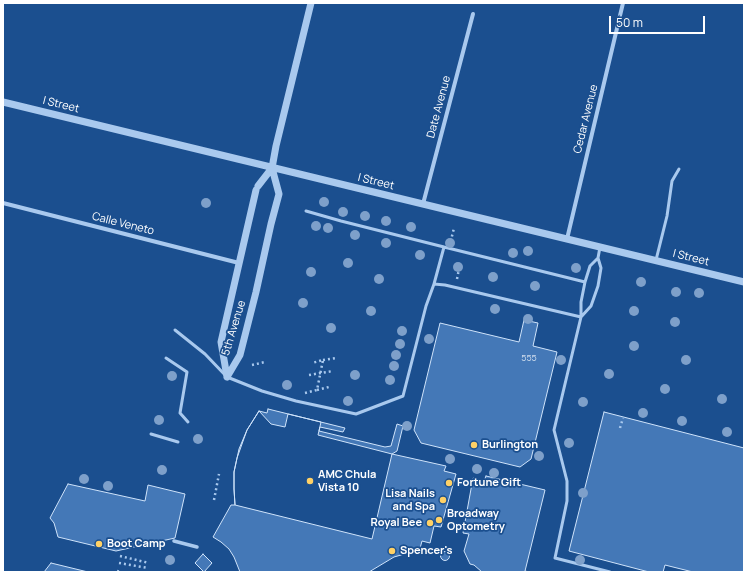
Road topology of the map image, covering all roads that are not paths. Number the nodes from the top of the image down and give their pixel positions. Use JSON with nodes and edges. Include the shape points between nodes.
{"nodes":[{"id":1,"x":311,"y":3,"type":"edge"},
{"id":2,"x":623,"y":3,"type":"edge"},
{"id":3,"x":473,"y":14,"type":"dead end"},
{"id":4,"x":3,"y":102,"type":"edge"},
{"id":5,"x":272,"y":168,"type":"junction"},
{"id":6,"x":679,"y":168,"type":"dead end"},
{"id":7,"x":3,"y":203,"type":"edge"},
{"id":8,"x":423,"y":204,"type":"junction"},
{"id":9,"x":306,"y":211,"type":"dead end"},
{"id":10,"x":567,"y":239,"type":"junction"},
{"id":11,"x":444,"y":247,"type":"junction"},
{"id":12,"x":600,"y":247,"type":"junction"},
{"id":13,"x":598,"y":258,"type":"junction"},
{"id":14,"x":656,"y":260,"type":"junction"},
{"id":15,"x":239,"y":263,"type":"junction"},
{"id":16,"x":585,"y":282,"type":"junction"},
{"id":17,"x":744,"y":282,"type":"edge"},
{"id":18,"x":434,"y":284,"type":"junction"},
{"id":19,"x":581,"y":317,"type":"junction"},
{"id":20,"x":174,"y":330,"type":"dead end"},
{"id":21,"x":166,"y":358,"type":"dead end"},
{"id":22,"x":227,"y":377,"type":"junction"},
{"id":23,"x":188,"y":422,"type":"dead end"},
{"id":24,"x":151,"y":434,"type":"dead end"},
{"id":25,"x":178,"y":442,"type":"dead end"},
{"id":26,"x":174,"y":541,"type":"dead end"},
{"id":27,"x":197,"y":547,"type":"dead end"},
{"id":28,"x":610,"y":572,"type":"edge"}],
"edges":[{"from":1,"to":5,"type":"street","name":"5th Avenue"},
{"from":2,"to":10,"type":"street","name":"Cedar Avenue"},
{"from":3,"to":8,"type":"street","name":"Date Avenue"},
{"from":4,"to":5,"type":"street","name":"I Street"},
{"from":5,"to":8,"type":"street","name":"I Street"},
{"from":5,"to":15,"type":"street","name":"5th Avenue","via":[[257,188]]},
{"from":5,"to":22,"type":"street","name":"5th Avenue","via":[[279,194],[240,355]]},
{"from":6,"to":14,"type":"lane","via":[[672,181]]},
{"from":7,"to":15,"type":"street","name":"Calle Veneto"},
{"from":8,"to":10,"type":"street","name":"I Street"},
{"from":9,"to":11,"type":"lane"},
{"from":10,"to":12,"type":"street","name":"I Street"},
{"from":11,"to":16,"type":"lane"},
{"from":11,"to":18,"type":"lane"},
{"from":12,"to":13,"type":"lane"},
{"from":12,"to":14,"type":"street","name":"I Street"},
{"from":13,"to":16,"type":"lane","via":[[590,266]]},
{"from":13,"to":19,"type":"lane","via":[[601,268],[598,286],[591,306]]},
{"from":14,"to":17,"type":"street","name":"I Street"},
{"from":15,"to":22,"type":"street","name":"5th Avenue","via":[[222,342]]},
{"from":16,"to":19,"type":"lane"},
{"from":18,"to":19,"type":"lane"},
{"from":18,"to":22,"type":"lane","via":[[403,396],[356,414],[296,401]]},
{"from":19,"to":28,"type":"lane","via":[[554,430],[567,482],[567,501],[555,558]]},
{"from":20,"to":22,"type":"lane","via":[[205,354]]},
{"from":21,"to":23,"type":"lane","via":[[187,372],[180,413]]},
{"from":24,"to":25,"type":"lane"},
{"from":26,"to":27,"type":"street"}]}
